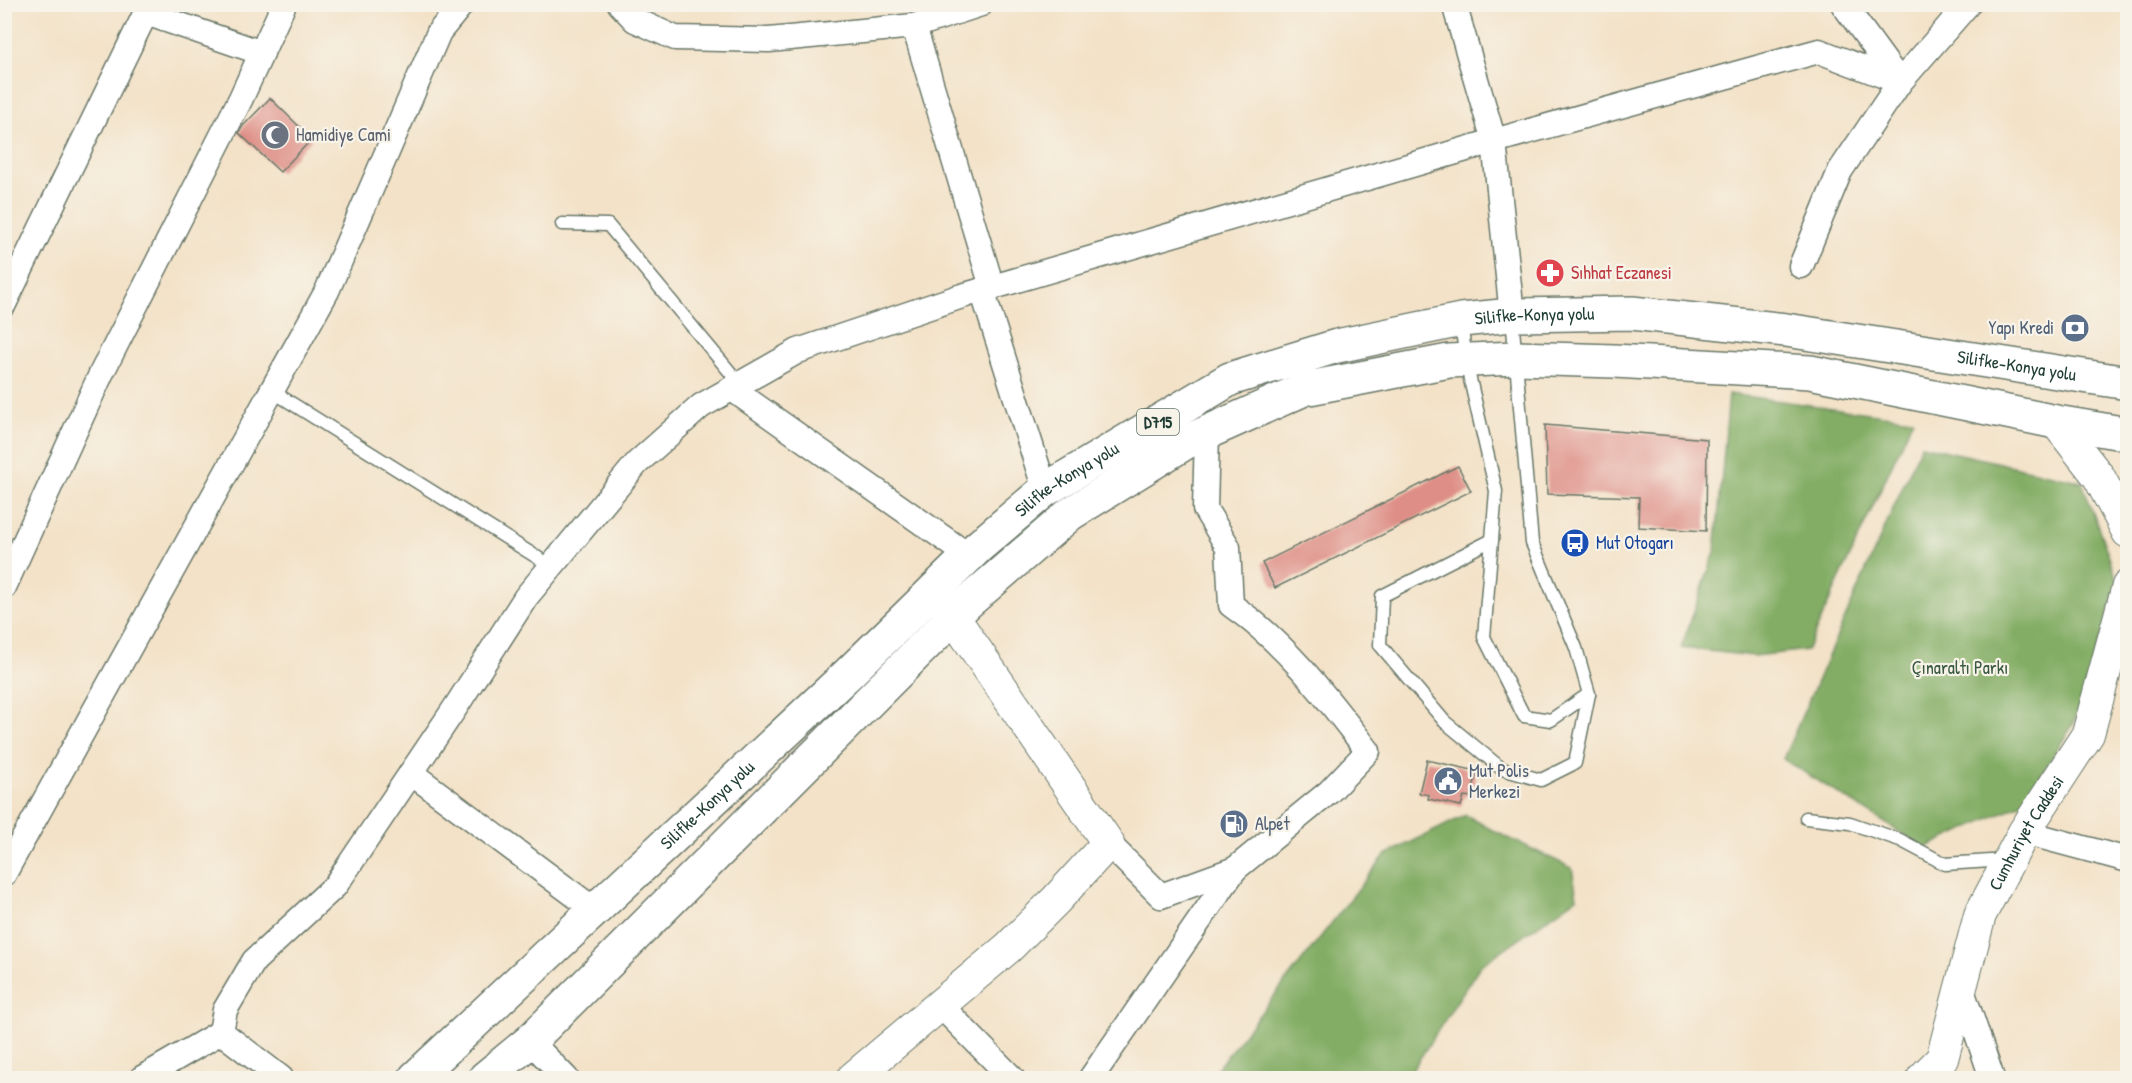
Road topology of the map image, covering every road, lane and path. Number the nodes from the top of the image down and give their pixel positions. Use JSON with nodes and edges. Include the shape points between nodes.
{"nodes":[{"id":1,"x":284,"y":4,"type":"edge"},
{"id":2,"x":462,"y":4,"type":"edge"},
{"id":3,"x":620,"y":4,"type":"edge"},
{"id":4,"x":981,"y":4,"type":"edge"},
{"id":5,"x":1454,"y":4,"type":"edge"},
{"id":6,"x":1843,"y":4,"type":"edge"},
{"id":7,"x":1968,"y":4,"type":"edge"},
{"id":8,"x":148,"y":8,"type":"edge"},
{"id":9,"x":914,"y":26,"type":"junction"},
{"id":10,"x":262,"y":53,"type":"junction"},
{"id":11,"x":1900,"y":82,"type":"junction"},
{"id":12,"x":1494,"y":141,"type":"junction"},
{"id":13,"x":562,"y":224,"type":"dead end"},
{"id":14,"x":1801,"y":266,"type":"dead end"},
{"id":15,"x":987,"y":289,"type":"junction"},
{"id":16,"x":4,"y":304,"type":"edge"},
{"id":17,"x":1512,"y":315,"type":"junction"},
{"id":18,"x":1461,"y":320,"type":"junction"},
{"id":19,"x":1515,"y":358,"type":"junction"},
{"id":20,"x":1466,"y":362,"type":"junction"},
{"id":21,"x":2127,"y":383,"type":"edge"},
{"id":22,"x":736,"y":386,"type":"junction"},
{"id":23,"x":272,"y":391,"type":"junction"},
{"id":24,"x":2056,"y":422,"type":"junction"},
{"id":25,"x":1207,"y":432,"type":"junction"},
{"id":26,"x":2127,"y":434,"type":"edge"},
{"id":27,"x":1045,"y":490,"type":"junction"},
{"id":28,"x":2127,"y":532,"type":"edge"},
{"id":29,"x":1492,"y":540,"type":"junction"},
{"id":30,"x":969,"y":556,"type":"junction"},
{"id":31,"x":551,"y":566,"type":"junction"},
{"id":32,"x":2127,"y":586,"type":"edge"},
{"id":33,"x":4,"y":587,"type":"edge"},
{"id":34,"x":935,"y":589,"type":"junction"},
{"id":35,"x":953,"y":618,"type":"junction"},
{"id":36,"x":1588,"y":694,"type":"junction"},
{"id":37,"x":411,"y":773,"type":"junction"},
{"id":38,"x":1806,"y":818,"type":"dead end"},
{"id":39,"x":2024,"y":832,"type":"junction"},
{"id":40,"x":1108,"y":843,"type":"junction"},
{"id":41,"x":2010,"y":860,"type":"junction"},
{"id":42,"x":2127,"y":860,"type":"edge"},
{"id":43,"x":1235,"y":869,"type":"junction"},
{"id":44,"x":4,"y":874,"type":"edge"},
{"id":45,"x":596,"y":911,"type":"junction"},
{"id":46,"x":1961,"y":987,"type":"junction"},
{"id":47,"x":940,"y":1005,"type":"junction"},
{"id":48,"x":221,"y":1032,"type":"junction"},
{"id":49,"x":530,"y":1041,"type":"junction"},
{"id":50,"x":1937,"y":1072,"type":"edge"},
{"id":51,"x":142,"y":1078,"type":"edge"},
{"id":52,"x":281,"y":1078,"type":"edge"},
{"id":53,"x":415,"y":1078,"type":"edge"},
{"id":54,"x":485,"y":1078,"type":"edge"},
{"id":55,"x":566,"y":1078,"type":"edge"},
{"id":56,"x":853,"y":1078,"type":"edge"},
{"id":57,"x":1012,"y":1078,"type":"edge"},
{"id":58,"x":1091,"y":1078,"type":"edge"},
{"id":59,"x":1992,"y":1078,"type":"edge"}],
"edges":[{"from":1,"to":10,"type":"street"},
{"from":2,"to":23,"type":"street","via":[[439,32],[327,291]]},
{"from":3,"to":9,"type":"street","via":[[635,20],[675,38],[769,40]]},
{"from":4,"to":9,"type":"street"},
{"from":5,"to":12,"type":"street"},
{"from":6,"to":11,"type":"street"},
{"from":7,"to":11,"type":"street"},
{"from":8,"to":10,"type":"street"},
{"from":8,"to":16,"type":"street"},
{"from":9,"to":15,"type":"street"},
{"from":10,"to":33,"type":"street","via":[[101,375]]},
{"from":11,"to":12,"type":"street","via":[[1819,51]]},
{"from":11,"to":14,"type":"street","via":[[1840,171]]},
{"from":12,"to":15,"type":"street"},
{"from":12,"to":17,"type":"street"},
{"from":13,"to":22,"type":"lane","via":[[608,225]]},
{"from":15,"to":22,"type":"street","via":[[798,351]]},
{"from":15,"to":27,"type":"street"},
{"from":17,"to":18,"type":"highway","name":"Silifke-Konya yolu","number":"D715"},
{"from":17,"to":19,"type":"lane"},
{"from":17,"to":21,"type":"highway","name":"Silifke-Konya yolu","number":"D715","via":[[1632,313],[1727,323]]},
{"from":18,"to":20,"type":"lane"},
{"from":18,"to":27,"type":"highway","name":"Silifke-Konya yolu","number":"D715","via":[[1337,346],[1230,379]]},
{"from":19,"to":20,"type":"highway","name":"Silifke-Konya yolu","number":"D715"},
{"from":19,"to":24,"type":"highway","name":"Silifke-Konya yolu","number":"D715","via":[[1810,372]]},
{"from":19,"to":36,"type":"lane","via":[[1532,543],[1576,648]]},
{"from":20,"to":25,"type":"highway","name":"Silifke-Konya yolu","number":"D715","via":[[1449,361],[1304,389]]},
{"from":20,"to":29,"type":"lane","via":[[1496,491]]},
{"from":22,"to":30,"type":"street"},
{"from":22,"to":31,"type":"street","via":[[701,406],[637,463]]},
{"from":23,"to":31,"type":"lane"},
{"from":23,"to":44,"type":"street"},
{"from":24,"to":26,"type":"highway","name":"Silifke-Konya yolu","number":"D715"},
{"from":24,"to":28,"type":"street","via":[[2099,477]]},
{"from":25,"to":35,"type":"highway","name":"Silifke-Konya yolu","number":"D715","via":[[1070,514]]},
{"from":25,"to":43,"type":"street","via":[[1206,508],[1228,547],[1231,605],[1257,623],[1316,684],[1368,751],[1329,792]]},
{"from":27,"to":30,"type":"highway","name":"Silifke-Konya yolu","number":"D715"},
{"from":29,"to":36,"type":"lane","via":[[1484,637],[1524,716],[1551,720]]},
{"from":29,"to":36,"type":"lane","via":[[1382,596],[1380,645],[1445,722],[1502,769],[1541,780],[1575,763]]},
{"from":30,"to":34,"type":"highway","name":"Silifke-Konya yolu","number":"D715"},
{"from":31,"to":37,"type":"street","via":[[526,597]]},
{"from":32,"to":39,"type":"street","name":"Cumhuriyet Caddesi","via":[[2088,734]]},
{"from":34,"to":35,"type":"street"},
{"from":34,"to":45,"type":"highway","name":"Silifke-Konya yolu","number":"D715"},
{"from":35,"to":40,"type":"street"},
{"from":35,"to":49,"type":"highway","name":"Silifke-Konya yolu","number":"D715"},
{"from":37,"to":45,"type":"street"},
{"from":37,"to":48,"type":"street","via":[[335,886],[254,961],[225,1010]]},
{"from":38,"to":41,"type":"lane","via":[[1850,823],[1900,840],[1945,864]]},
{"from":39,"to":41,"type":"street","name":"Cumhuriyet Caddesi"},
{"from":39,"to":42,"type":"street"},
{"from":40,"to":43,"type":"street","via":[[1161,896]]},
{"from":40,"to":47,"type":"street","via":[[1009,947]]},
{"from":41,"to":46,"type":"street","name":"Cumhuriyet Caddesi","via":[[1980,915]]},
{"from":43,"to":58,"type":"street"},
{"from":45,"to":53,"type":"highway","name":"Silifke-Konya yolu","number":"D715"},
{"from":46,"to":50,"type":"street","name":"Cumhuriyet Caddesi"},
{"from":46,"to":59,"type":"street"},
{"from":47,"to":56,"type":"street"},
{"from":47,"to":57,"type":"street"},
{"from":48,"to":51,"type":"street"},
{"from":48,"to":52,"type":"street"},
{"from":49,"to":54,"type":"highway","name":"Silifke-Konya yolu","number":"D715"},
{"from":49,"to":55,"type":"street"}]}
